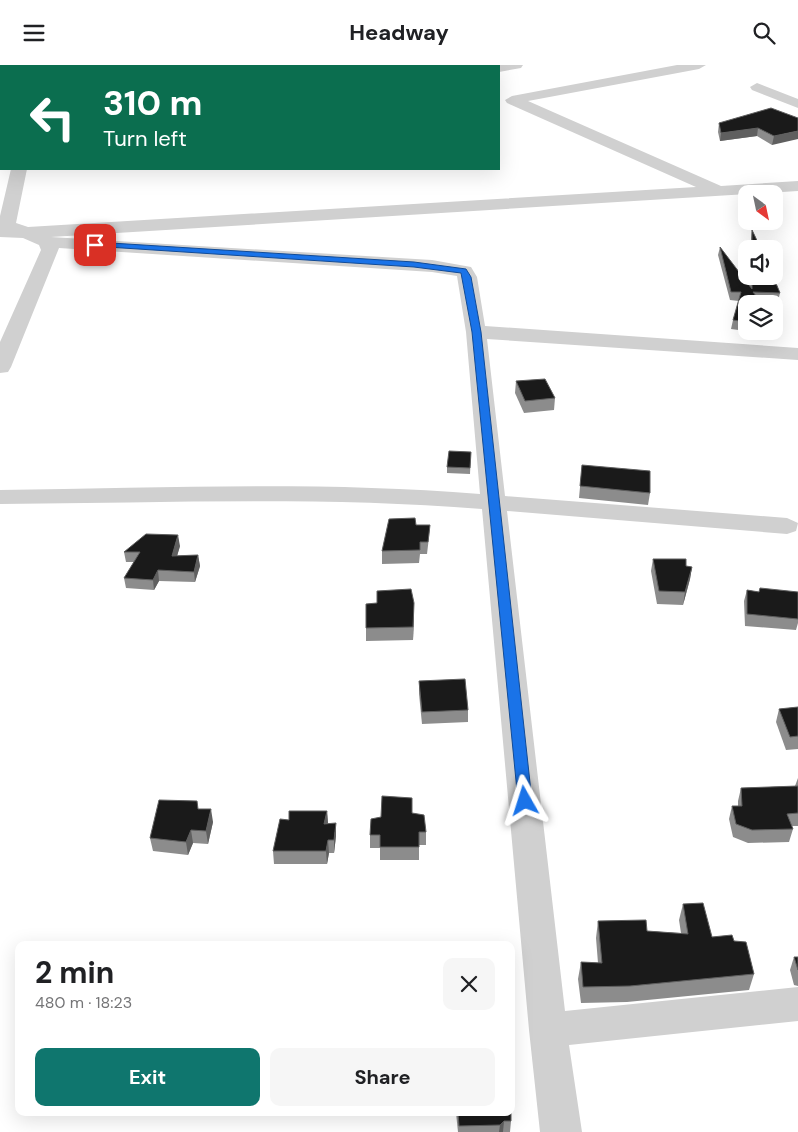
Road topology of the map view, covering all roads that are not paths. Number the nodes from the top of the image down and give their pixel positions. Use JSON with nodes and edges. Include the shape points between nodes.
{"nodes":[{"id":1,"x":516,"y":65,"type":"edge"},
{"id":2,"x":699,"y":65,"type":"edge"},
{"id":3,"x":500,"y":68,"type":"edge"},
{"id":4,"x":757,"y":87,"type":"dead end"},
{"id":5,"x":507,"y":99,"type":"edge"},
{"id":6,"x":798,"y":104,"type":"edge"},
{"id":7,"x":19,"y":170,"type":"edge"},
{"id":8,"x":798,"y":186,"type":"edge"},
{"id":9,"x":717,"y":190,"type":"junction"},
{"id":10,"x":0,"y":232,"type":"edge"},
{"id":11,"x":23,"y":233,"type":"junction"},
{"id":12,"x":47,"y":242,"type":"junction"},
{"id":13,"x":476,"y":332,"type":"junction"},
{"id":14,"x":798,"y":354,"type":"edge"},
{"id":15,"x":0,"y":367,"type":"edge"},
{"id":16,"x":0,"y":497,"type":"edge"},
{"id":17,"x":494,"y":501,"type":"junction"},
{"id":18,"x":787,"y":526,"type":"dead end"},
{"id":19,"x":798,"y":1004,"type":"edge"},
{"id":20,"x":548,"y":1030,"type":"junction"},
{"id":21,"x":561,"y":1132,"type":"edge"}],
"edges":[{"from":1,"to":3,"type":"street"},
{"from":2,"to":5,"type":"street"},
{"from":4,"to":6,"type":"street"},
{"from":5,"to":9,"type":"street"},
{"from":7,"to":11,"type":"street","via":[[7,225]]},
{"from":8,"to":9,"type":"street"},
{"from":9,"to":11,"type":"street"},
{"from":10,"to":11,"type":"street"},
{"from":11,"to":12,"type":"street"},
{"from":12,"to":13,"type":"street","via":[[452,268],[464,271],[467,277]]},
{"from":12,"to":15,"type":"street","via":[[50,250]]},
{"from":13,"to":14,"type":"street"},
{"from":13,"to":17,"type":"street"},
{"from":16,"to":17,"type":"street","via":[[326,494]]},
{"from":17,"to":18,"type":"street"},
{"from":17,"to":20,"type":"street"},
{"from":19,"to":20,"type":"street"},
{"from":20,"to":21,"type":"street"}]}
